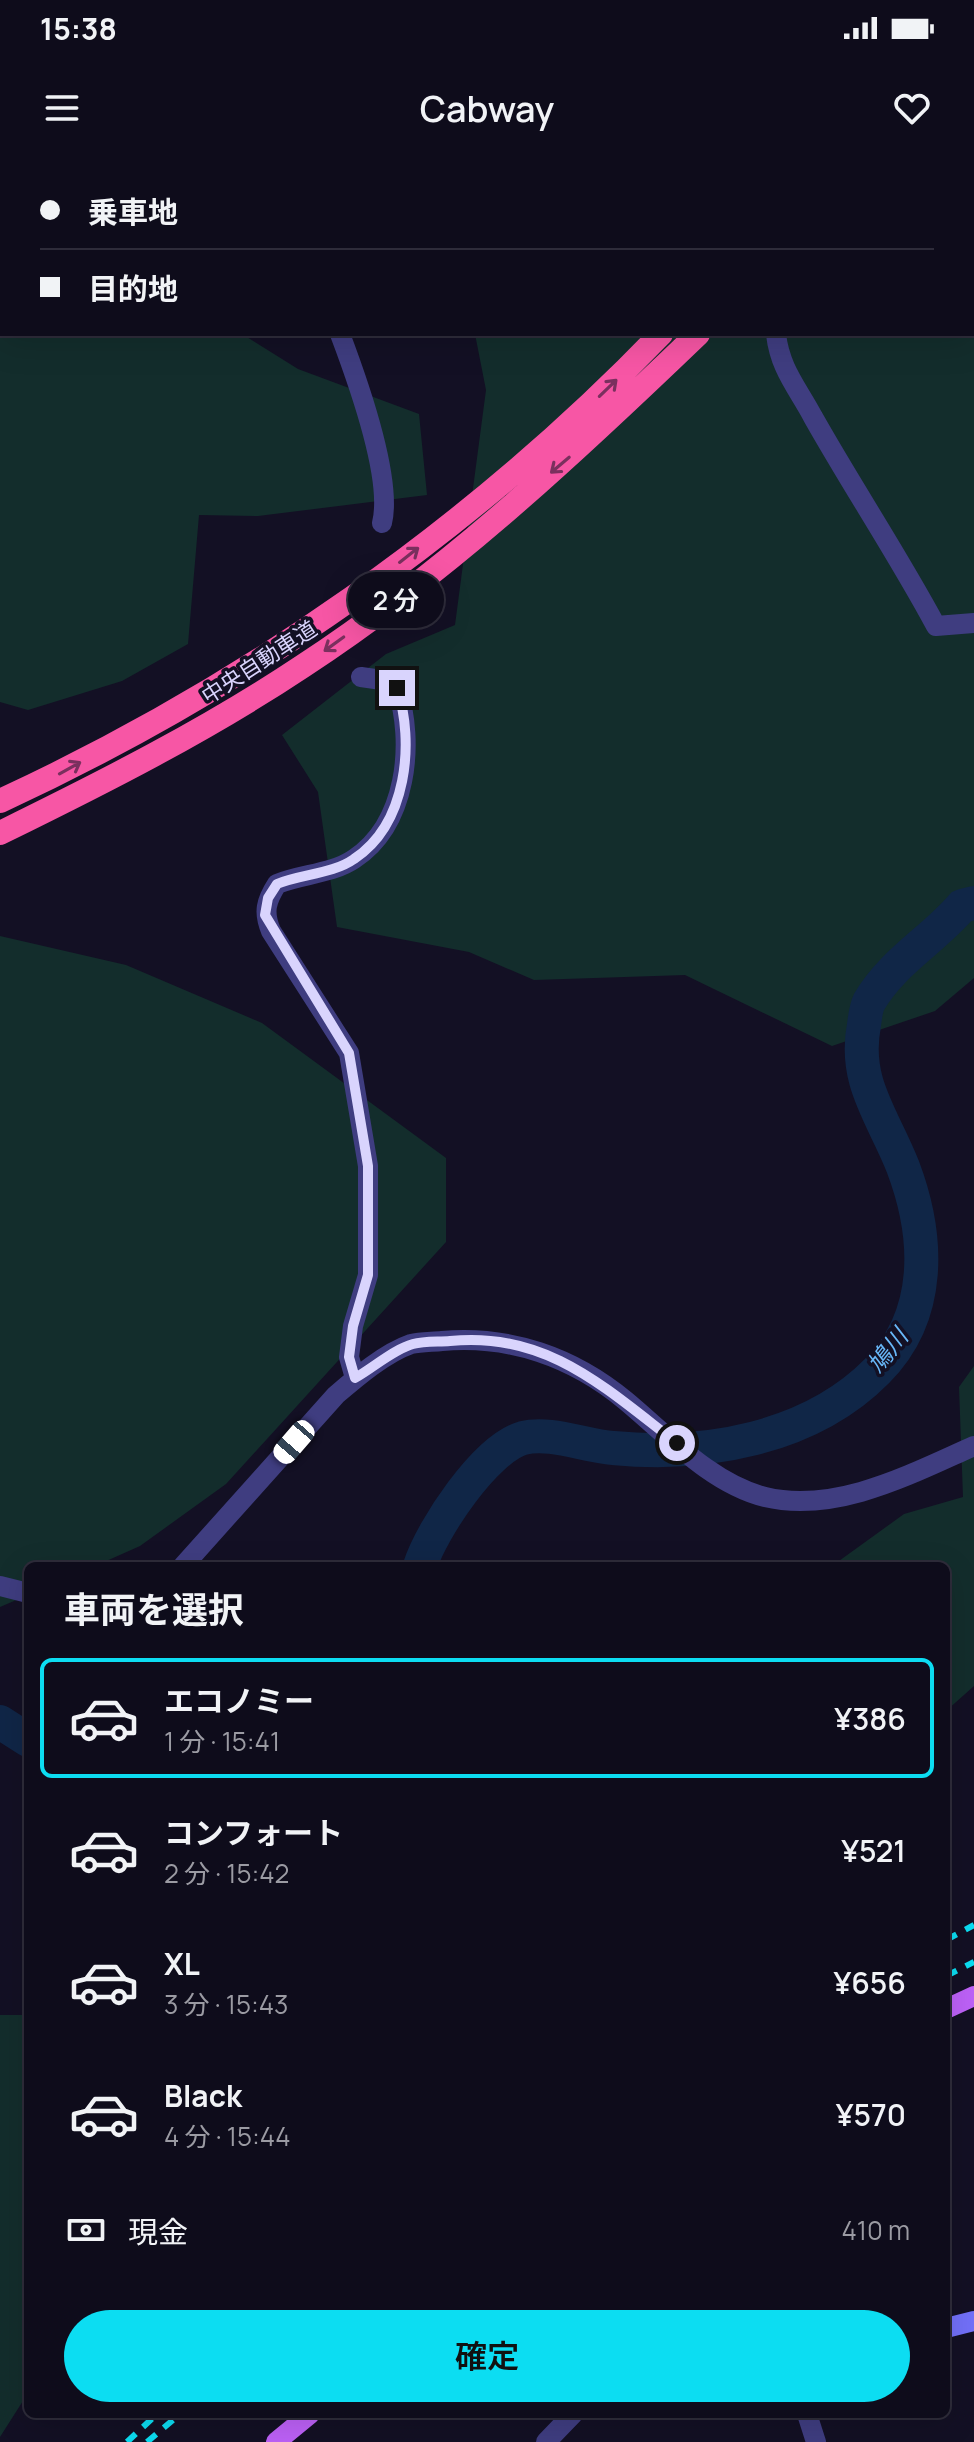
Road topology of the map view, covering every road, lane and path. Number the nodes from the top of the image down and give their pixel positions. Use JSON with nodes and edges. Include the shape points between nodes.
{"nodes":[{"id":1,"x":341,"y":336,"type":"edge"},
{"id":2,"x":659,"y":336,"type":"edge"},
{"id":3,"x":696,"y":336,"type":"edge"},
{"id":4,"x":776,"y":336,"type":"edge"},
{"id":5,"x":382,"y":523,"type":"dead end"},
{"id":6,"x":974,"y":623,"type":"edge"},
{"id":7,"x":361,"y":677,"type":"dead end"},
{"id":8,"x":0,"y":801,"type":"edge"},
{"id":9,"x":0,"y":833,"type":"edge"},
{"id":10,"x":355,"y":1378,"type":"junction"},
{"id":11,"x":974,"y":1446,"type":"edge"},
{"id":12,"x":187,"y":1562,"type":"edge"},
{"id":13,"x":0,"y":1586,"type":"edge"},
{"id":14,"x":24,"y":1592,"type":"edge"},
{"id":15,"x":974,"y":1996,"type":"edge"},
{"id":16,"x":950,"y":2007,"type":"edge"},
{"id":17,"x":974,"y":2321,"type":"edge"},
{"id":18,"x":950,"y":2327,"type":"edge"},
{"id":19,"x":305,"y":2418,"type":"edge"},
{"id":20,"x":569,"y":2418,"type":"edge"},
{"id":21,"x":808,"y":2418,"type":"edge"},
{"id":22,"x":276,"y":2442,"type":"edge"},
{"id":23,"x":546,"y":2442,"type":"edge"},
{"id":24,"x":816,"y":2442,"type":"edge"}],
"edges":[{"from":1,"to":5,"type":"street","via":[[358,380],[387,502]]},
{"from":8,"to":2,"type":"highway","name":"中央自動車道","one_way":true,"via":[[197,699],[383,575],[605,392]]},
{"from":3,"to":9,"type":"highway","name":"中央自動車道","one_way":true,"via":[[491,524],[305,665],[207,726]]},
{"from":4,"to":6,"type":"street","via":[[779,362],[936,626]]},
{"from":7,"to":10,"type":"street","via":[[397,688],[404,710],[405,763],[394,809],[354,859],[277,884],[265,915],[349,1053],[368,1166],[368,1275],[349,1357]]},
{"from":10,"to":11,"type":"street","via":[[412,1344],[474,1338],[532,1348],[561,1358],[623,1398],[738,1489],[769,1498],[814,1500],[881,1486]]},
{"from":10,"to":12,"type":"street"},
{"from":13,"to":14,"type":"street"},
{"from":15,"to":16,"type":"main road"},
{"from":17,"to":18,"type":"main road"},
{"from":19,"to":22,"type":"main road"},
{"from":20,"to":23,"type":"street"},
{"from":21,"to":24,"type":"street"}]}
